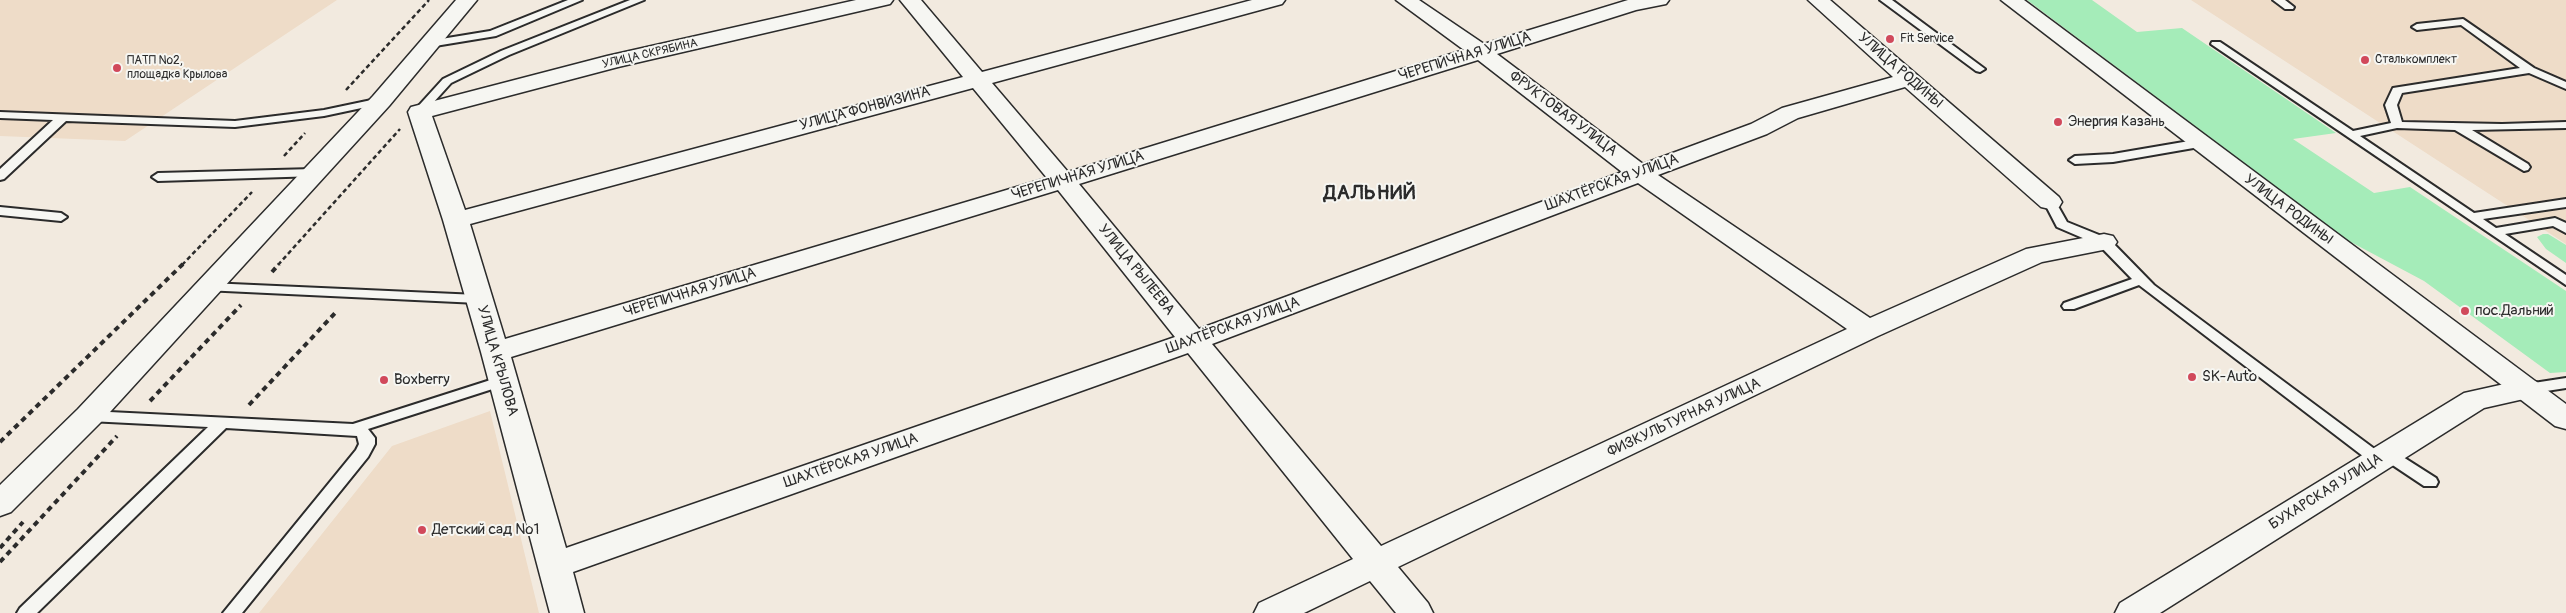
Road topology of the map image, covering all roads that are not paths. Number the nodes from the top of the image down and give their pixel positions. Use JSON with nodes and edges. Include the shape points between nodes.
{"nodes":[{"id":1,"x":467,"y":0,"type":"edge"},
{"id":2,"x":577,"y":0,"type":"edge"},
{"id":3,"x":639,"y":0,"type":"edge"},
{"id":4,"x":883,"y":0,"type":"edge"},
{"id":5,"x":910,"y":0,"type":"edge"},
{"id":6,"x":1275,"y":0,"type":"edge"},
{"id":7,"x":1406,"y":0,"type":"edge"},
{"id":8,"x":1660,"y":0,"type":"edge"},
{"id":9,"x":1818,"y":0,"type":"edge"},
{"id":10,"x":1884,"y":0,"type":"edge"},
{"id":11,"x":2011,"y":0,"type":"edge"},
{"id":12,"x":2278,"y":0,"type":"edge"},
{"id":13,"x":2289,"y":7,"type":"dead end"},
{"id":14,"x":2417,"y":26,"type":"dead end"},
{"id":15,"x":429,"y":44,"type":"junction"},
{"id":16,"x":2216,"y":44,"type":"dead end"},
{"id":17,"x":1481,"y":52,"type":"junction"},
{"id":18,"x":1980,"y":69,"type":"dead end"},
{"id":19,"x":2530,"y":70,"type":"junction"},
{"id":20,"x":977,"y":79,"type":"junction"},
{"id":21,"x":1908,"y":79,"type":"junction"},
{"id":22,"x":2566,"y":86,"type":"edge"},
{"id":23,"x":380,"y":101,"type":"junction"},
{"id":24,"x":0,"y":115,"type":"edge"},
{"id":25,"x":64,"y":117,"type":"junction"},
{"id":26,"x":412,"y":117,"type":"junction"},
{"id":27,"x":2396,"y":125,"type":"junction"},
{"id":28,"x":2456,"y":125,"type":"junction"},
{"id":29,"x":2566,"y":125,"type":"edge"},
{"id":30,"x":2351,"y":135,"type":"junction"},
{"id":31,"x":2201,"y":143,"type":"junction"},
{"id":32,"x":2075,"y":160,"type":"dead end"},
{"id":33,"x":2524,"y":167,"type":"dead end"},
{"id":34,"x":314,"y":173,"type":"junction"},
{"id":35,"x":1639,"y":173,"type":"junction"},
{"id":36,"x":0,"y":176,"type":"edge"},
{"id":37,"x":158,"y":177,"type":"dead end"},
{"id":38,"x":1063,"y":181,"type":"junction"},
{"id":39,"x":2050,"y":202,"type":"joint"},
{"id":40,"x":2566,"y":203,"type":"edge"},
{"id":41,"x":0,"y":211,"type":"edge"},
{"id":42,"x":61,"y":217,"type":"dead end"},
{"id":43,"x":2473,"y":218,"type":"junction"},
{"id":44,"x":456,"y":220,"type":"junction"},
{"id":45,"x":2566,"y":229,"type":"edge"},
{"id":46,"x":2494,"y":232,"type":"junction"},
{"id":47,"x":2104,"y":242,"type":"junction"},
{"id":48,"x":2141,"y":280,"type":"junction"},
{"id":49,"x":2566,"y":281,"type":"edge"},
{"id":50,"x":209,"y":286,"type":"junction"},
{"id":51,"x":478,"y":299,"type":"junction"},
{"id":52,"x":2069,"y":306,"type":"dead end"},
{"id":53,"x":1868,"y":330,"type":"junction"},
{"id":54,"x":1194,"y":341,"type":"junction"},
{"id":55,"x":496,"y":352,"type":"junction"},
{"id":56,"x":504,"y":381,"type":"junction"},
{"id":57,"x":2566,"y":383,"type":"edge"},
{"id":58,"x":2527,"y":390,"type":"junction"},
{"id":59,"x":89,"y":416,"type":"junction"},
{"id":60,"x":2566,"y":419,"type":"edge"},
{"id":61,"x":223,"y":422,"type":"junction"},
{"id":62,"x":353,"y":429,"type":"junction"},
{"id":63,"x":2382,"y":457,"type":"junction"},
{"id":64,"x":2430,"y":482,"type":"dead end"},
{"id":65,"x":0,"y":504,"type":"edge"},
{"id":66,"x":1376,"y":564,"type":"junction"},
{"id":67,"x":554,"y":565,"type":"junction"},
{"id":68,"x":26,"y":613,"type":"edge"},
{"id":69,"x":232,"y":613,"type":"edge"},
{"id":70,"x":566,"y":613,"type":"edge"},
{"id":71,"x":1271,"y":613,"type":"edge"},
{"id":72,"x":1416,"y":613,"type":"edge"},
{"id":73,"x":2132,"y":613,"type":"edge"}],
"edges":[{"from":1,"to":15,"type":"street"},
{"from":2,"to":15,"type":"lane","via":[[492,34]]},
{"from":3,"to":26,"type":"lane","via":[[505,53],[447,81]]},
{"from":4,"to":26,"type":"street","name":"УЛИЦА СКРЯБИНА","via":[[615,61]]},
{"from":5,"to":20,"type":"street","name":"УЛИЦА РЫЛЕЕВА"},
{"from":6,"to":20,"type":"street","name":"УЛИЦА ФОНВИЗИНА"},
{"from":7,"to":17,"type":"street","name":"ФРУКТОВАЯ УЛИЦА"},
{"from":8,"to":17,"type":"street","name":"ЧЕРЕПИЧНАЯ УЛИЦА","via":[[1632,5]]},
{"from":9,"to":21,"type":"street","name":"УЛИЦА РОДИНЫ"},
{"from":10,"to":18,"type":"lane"},
{"from":11,"to":31,"type":"street","name":"УЛИЦА РОДИНЫ"},
{"from":12,"to":13,"type":"lane"},
{"from":14,"to":19,"type":"lane","via":[[2463,22]]},
{"from":15,"to":23,"type":"street"},
{"from":16,"to":30,"type":"lane"},
{"from":17,"to":35,"type":"street","name":"ФРУКТОВАЯ УЛИЦА"},
{"from":17,"to":38,"type":"street","name":"ЧЕРЕПИЧНАЯ УЛИЦА"},
{"from":19,"to":22,"type":"lane"},
{"from":19,"to":27,"type":"lane","via":[[2397,90],[2391,106]]},
{"from":20,"to":38,"type":"street","name":"УЛИЦА РЫЛЕЕВА"},
{"from":20,"to":44,"type":"street","name":"УЛИЦА ФОНВИЗИНА"},
{"from":21,"to":35,"type":"street","name":"ШАХТЁРСКАЯ УЛИЦА","via":[[1790,113],[1759,130]]},
{"from":21,"to":39,"type":"street","name":"УЛИЦА РОДИНЫ"},
{"from":23,"to":25,"type":"lane","via":[[324,113],[235,124]]},
{"from":23,"to":34,"type":"street"},
{"from":24,"to":25,"type":"lane"},
{"from":25,"to":36,"type":"lane"},
{"from":26,"to":44,"type":"street","name":"УЛИЦА КРЫЛОВА"},
{"from":27,"to":28,"type":"lane"},
{"from":27,"to":30,"type":"lane"},
{"from":28,"to":29,"type":"lane"},
{"from":28,"to":33,"type":"lane"},
{"from":30,"to":43,"type":"lane"},
{"from":31,"to":32,"type":"lane","via":[[2113,158]]},
{"from":31,"to":58,"type":"street","name":"УЛИЦА РОДИНЫ"},
{"from":34,"to":37,"type":"lane"},
{"from":34,"to":50,"type":"street"},
{"from":35,"to":53,"type":"street","name":"ФРУКТОВАЯ УЛИЦА"},
{"from":35,"to":54,"type":"street","name":"ШАХТЁРСКАЯ УЛИЦА"},
{"from":38,"to":54,"type":"street","name":"УЛИЦА РЫЛЕЕВА"},
{"from":38,"to":55,"type":"street","name":"ЧЕРЕПИЧНАЯ УЛИЦА"},
{"from":39,"to":47,"type":"lane","via":[[2062,224]]},
{"from":40,"to":43,"type":"lane"},
{"from":41,"to":42,"type":"lane"},
{"from":43,"to":46,"type":"lane"},
{"from":44,"to":51,"type":"street","name":"УЛИЦА КРЫЛОВА"},
{"from":45,"to":46,"type":"lane","via":[[2555,222]]},
{"from":46,"to":49,"type":"lane"},
{"from":47,"to":48,"type":"lane"},
{"from":47,"to":53,"type":"street","name":"ФИЗКУЛЬТУРНАЯ УЛИЦА","via":[[2035,256]]},
{"from":48,"to":52,"type":"lane"},
{"from":48,"to":63,"type":"lane"},
{"from":50,"to":51,"type":"lane"},
{"from":50,"to":59,"type":"street"},
{"from":51,"to":55,"type":"street","name":"УЛИЦА КРЫЛОВА"},
{"from":53,"to":66,"type":"street","name":"ФИЗКУЛЬТУРНАЯ УЛИЦА"},
{"from":54,"to":66,"type":"street","name":"УЛИЦА РЫЛЕЕВА"},
{"from":54,"to":67,"type":"street","name":"ШАХТЁРСКАЯ УЛИЦА"},
{"from":55,"to":56,"type":"street","name":"УЛИЦА КРЫЛОВА"},
{"from":56,"to":62,"type":"lane"},
{"from":56,"to":67,"type":"street","name":"УЛИЦА КРЫЛОВА"},
{"from":57,"to":58,"type":"lane"},
{"from":58,"to":60,"type":"street","name":"УЛИЦА РОДИНЫ"},
{"from":58,"to":63,"type":"street","name":"БУХАРСКАЯ УЛИЦА","via":[[2475,400]]},
{"from":59,"to":61,"type":"lane"},
{"from":59,"to":65,"type":"street"},
{"from":61,"to":62,"type":"lane"},
{"from":61,"to":68,"type":"lane"},
{"from":62,"to":69,"type":"lane","via":[[367,438],[363,452]]},
{"from":63,"to":64,"type":"lane"},
{"from":63,"to":73,"type":"street","name":"БУХАРСКАЯ УЛИЦА"},
{"from":66,"to":71,"type":"street","name":"ФИЗКУЛЬТУРНАЯ УЛИЦА"},
{"from":66,"to":72,"type":"street","name":"УЛИЦА РЫЛЕЕВА"},
{"from":67,"to":70,"type":"street","name":"УЛИЦА КРЫЛОВА"}]}
